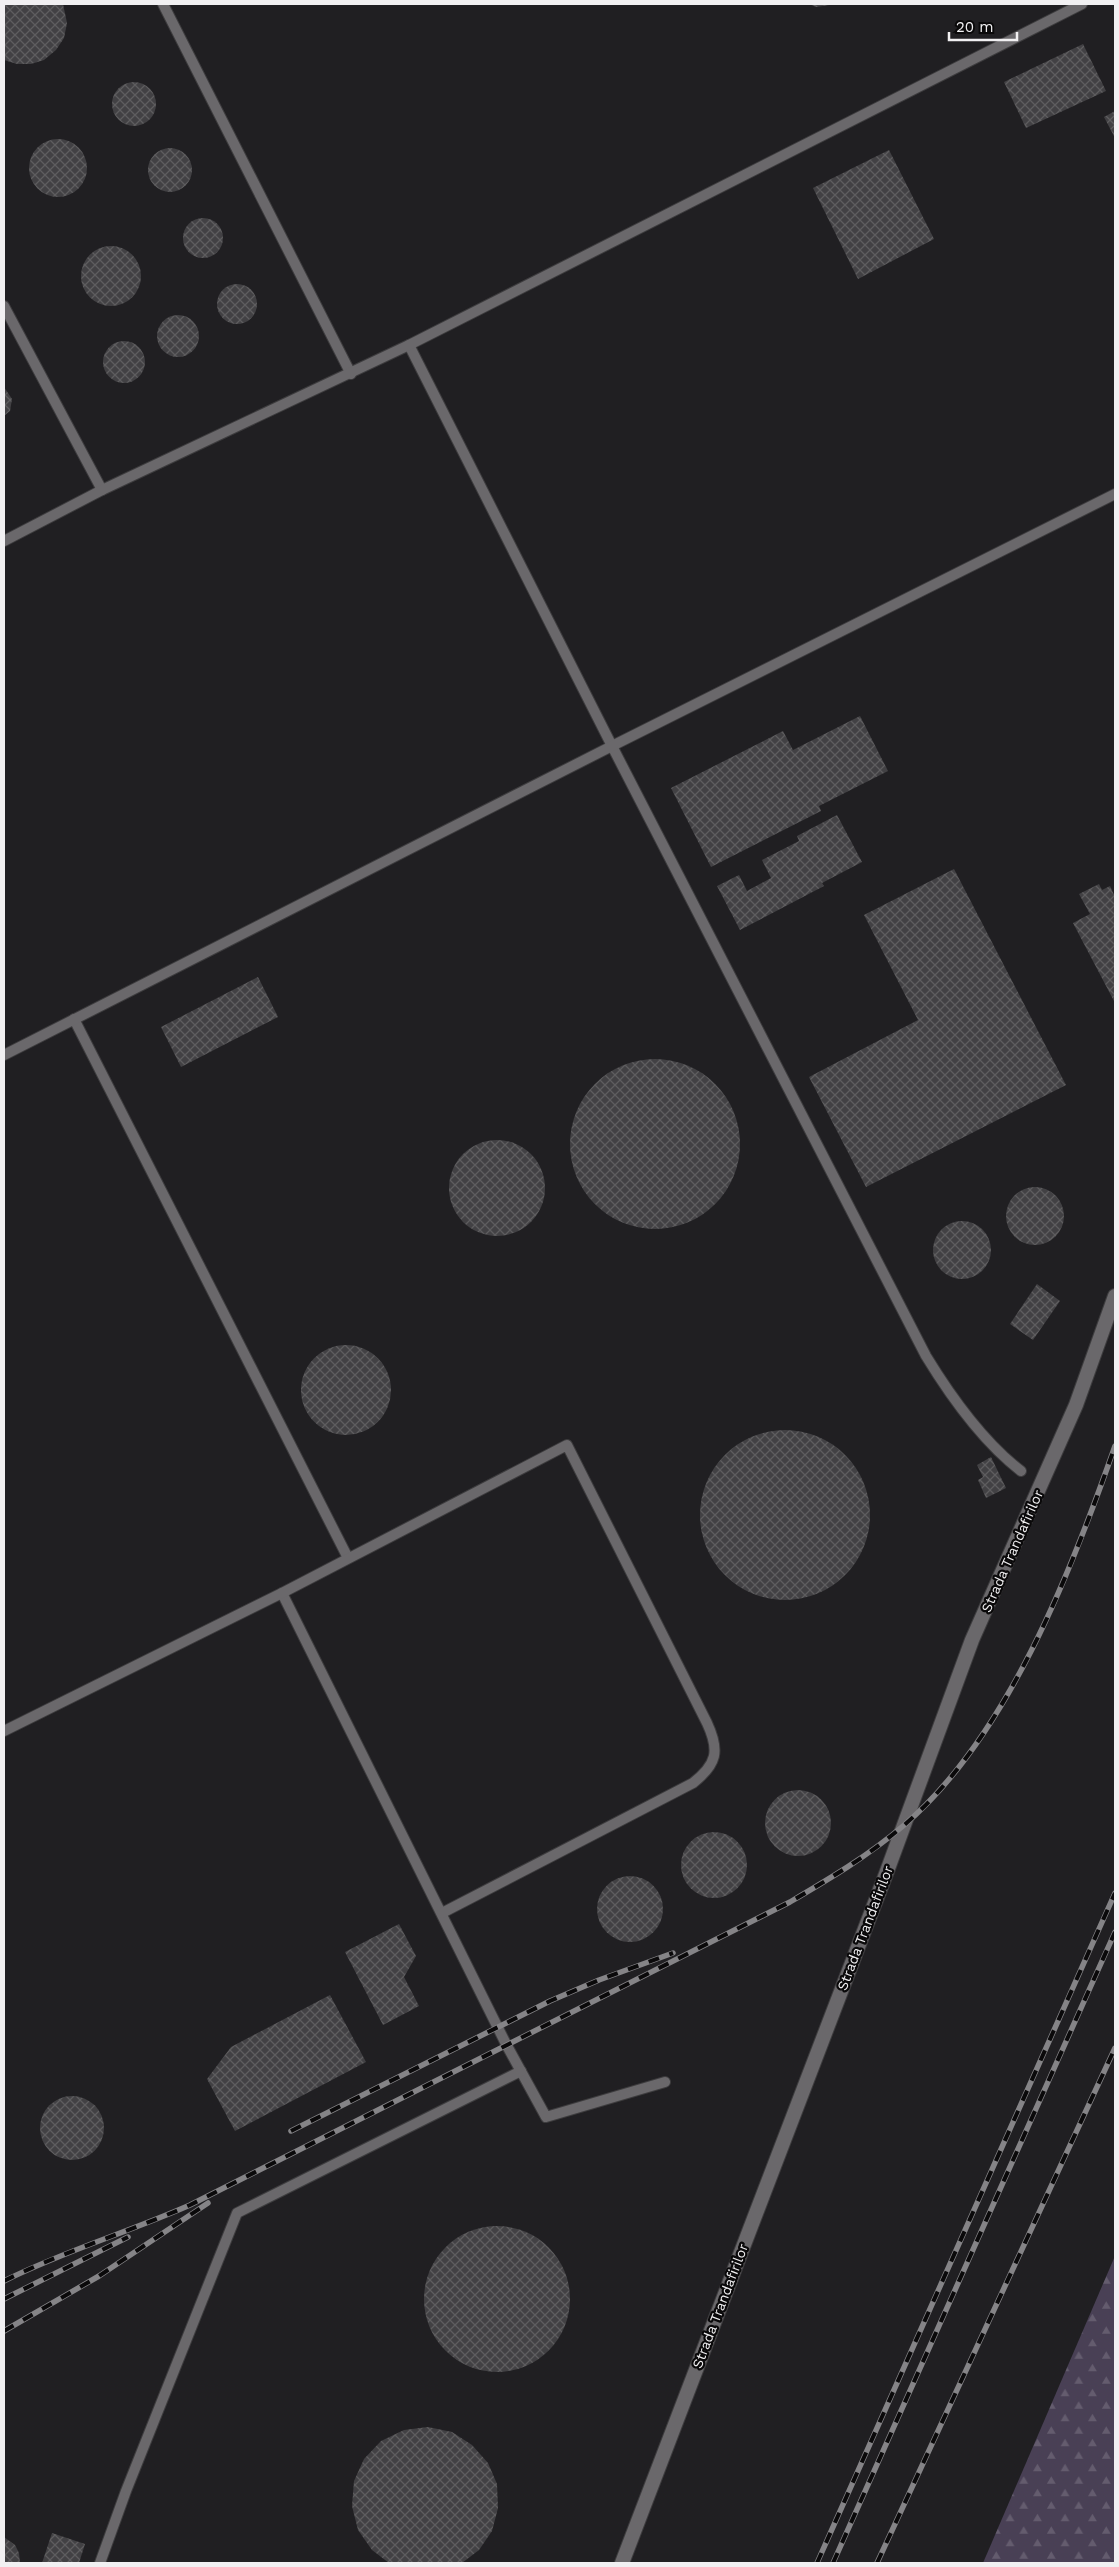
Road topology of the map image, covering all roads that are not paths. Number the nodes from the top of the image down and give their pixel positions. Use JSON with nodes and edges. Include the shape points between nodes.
{"nodes":[{"id":1,"x":163,"y":4,"type":"edge"},
{"id":2,"x":1082,"y":4,"type":"edge"},
{"id":3,"x":4,"y":306,"type":"edge"},
{"id":4,"x":409,"y":345,"type":"junction"},
{"id":5,"x":351,"y":374,"type":"junction"},
{"id":6,"x":102,"y":490,"type":"junction"},
{"id":7,"x":1115,"y":494,"type":"edge"},
{"id":8,"x":4,"y":541,"type":"edge"},
{"id":9,"x":612,"y":746,"type":"junction"},
{"id":10,"x":74,"y":1019,"type":"junction"},
{"id":11,"x":4,"y":1055,"type":"edge"},
{"id":12,"x":1115,"y":1296,"type":"edge"},
{"id":13,"x":1021,"y":1470,"type":"dead end"},
{"id":14,"x":348,"y":1558,"type":"junction"},
{"id":15,"x":282,"y":1593,"type":"junction"},
{"id":16,"x":4,"y":1731,"type":"edge"},
{"id":17,"x":442,"y":1913,"type":"junction"},
{"id":18,"x":521,"y":2071,"type":"junction"},
{"id":19,"x":665,"y":2082,"type":"dead end"},
{"id":20,"x":100,"y":2563,"type":"edge"},
{"id":21,"x":622,"y":2563,"type":"edge"}],
"edges":[{"from":1,"to":5,"type":"lane"},
{"from":2,"to":4,"type":"lane"},
{"from":3,"to":6,"type":"lane"},
{"from":4,"to":5,"type":"lane"},
{"from":4,"to":9,"type":"lane"},
{"from":5,"to":6,"type":"lane"},
{"from":6,"to":8,"type":"lane"},
{"from":7,"to":9,"type":"lane"},
{"from":9,"to":10,"type":"lane"},
{"from":9,"to":13,"type":"lane","via":[[926,1356],[948,1391],[996,1449]]},
{"from":10,"to":11,"type":"lane"},
{"from":10,"to":14,"type":"lane"},
{"from":12,"to":21,"type":"main road","name":"Strada Trandafirilor","via":[[1076,1405],[972,1640],[886,1874]]},
{"from":14,"to":15,"type":"lane"},
{"from":14,"to":17,"type":"lane","via":[[567,1445],[713,1737],[714,1761],[706,1773],[692,1783]]},
{"from":15,"to":16,"type":"lane"},
{"from":15,"to":17,"type":"lane"},
{"from":17,"to":18,"type":"lane"},
{"from":18,"to":19,"type":"lane","via":[[546,2117]]},
{"from":18,"to":20,"type":"lane","via":[[238,2213]]}]}
